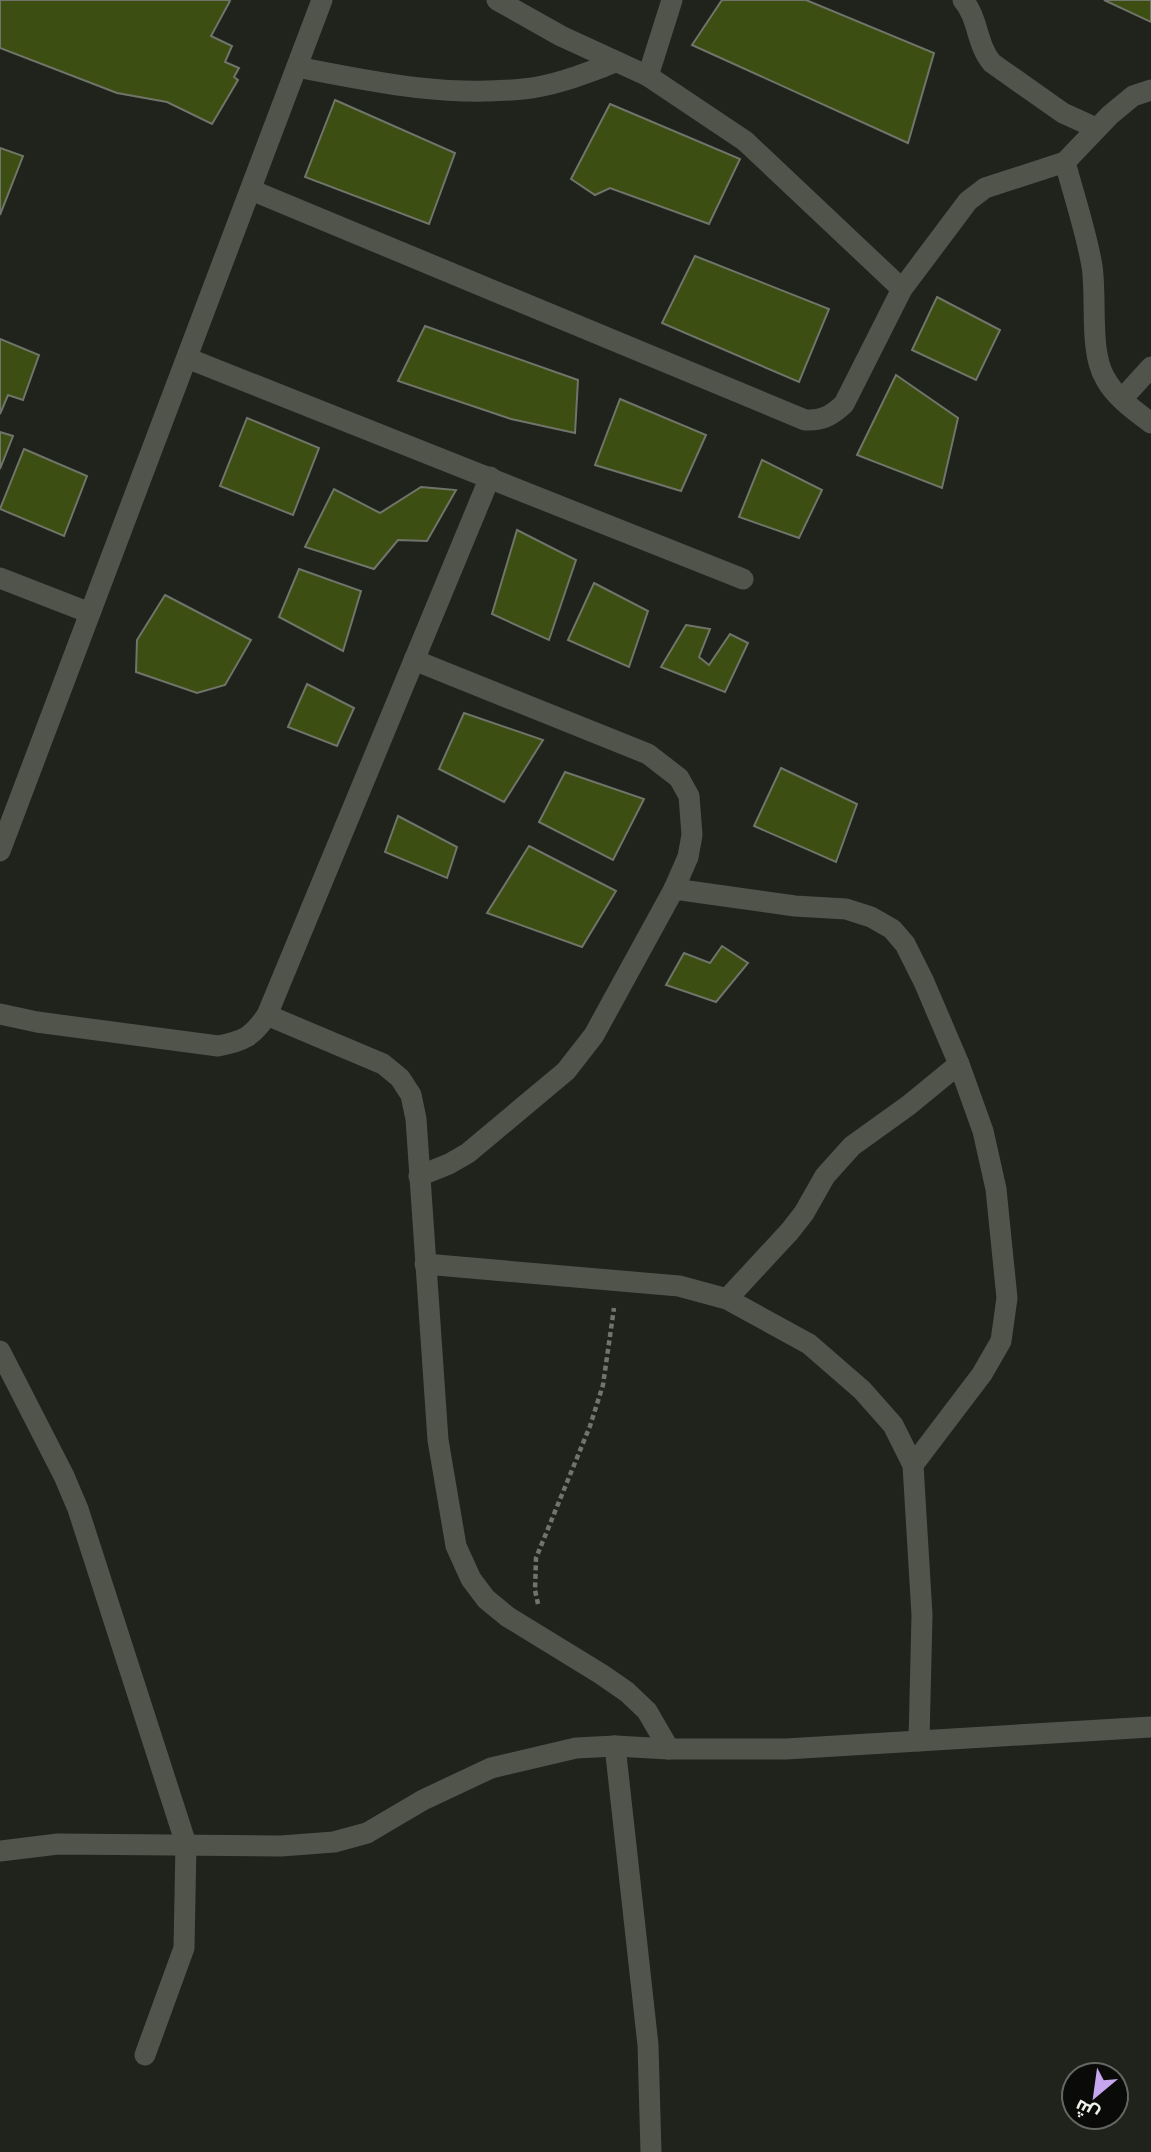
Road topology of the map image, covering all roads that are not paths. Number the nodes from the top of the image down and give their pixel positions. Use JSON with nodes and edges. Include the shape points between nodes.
{"nodes":[{"id":1,"x":323,"y":0,"type":"edge"},
{"id":2,"x":497,"y":0,"type":"edge"},
{"id":3,"x":672,"y":0,"type":"edge"},
{"id":4,"x":973,"y":4,"type":"edge"},
{"id":5,"x":616,"y":62,"type":"junction"},
{"id":6,"x":297,"y":67,"type":"junction"},
{"id":7,"x":648,"y":76,"type":"junction"},
{"id":8,"x":1151,"y":90,"type":"edge"},
{"id":9,"x":1096,"y":128,"type":"junction"},
{"id":10,"x":1065,"y":162,"type":"junction"},
{"id":11,"x":251,"y":190,"type":"junction"},
{"id":12,"x":902,"y":289,"type":"junction"},
{"id":13,"x":187,"y":358,"type":"junction"},
{"id":14,"x":1151,"y":368,"type":"edge"},
{"id":15,"x":1122,"y":399,"type":"junction"},
{"id":16,"x":1151,"y":423,"type":"edge"},
{"id":17,"x":489,"y":477,"type":"junction"},
{"id":18,"x":0,"y":578,"type":"edge"},
{"id":19,"x":743,"y":579,"type":"dead end"},
{"id":20,"x":90,"y":612,"type":"junction"},
{"id":21,"x":414,"y":660,"type":"junction"},
{"id":22,"x":0,"y":851,"type":"edge"},
{"id":23,"x":674,"y":889,"type":"junction"},
{"id":24,"x":0,"y":1014,"type":"edge"},
{"id":25,"x":267,"y":1015,"type":"junction"},
{"id":26,"x":959,"y":1064,"type":"junction"},
{"id":27,"x":419,"y":1176,"type":"junction"},
{"id":28,"x":425,"y":1264,"type":"junction"},
{"id":29,"x":727,"y":1299,"type":"junction"},
{"id":30,"x":0,"y":1351,"type":"edge"},
{"id":31,"x":912,"y":1465,"type":"junction"},
{"id":32,"x":1151,"y":1727,"type":"edge"},
{"id":33,"x":919,"y":1741,"type":"junction"},
{"id":34,"x":615,"y":1746,"type":"junction"},
{"id":35,"x":669,"y":1749,"type":"junction"},
{"id":36,"x":186,"y":1844,"type":"junction"},
{"id":37,"x":0,"y":1851,"type":"edge"},
{"id":38,"x":145,"y":2055,"type":"dead end"},
{"id":39,"x":652,"y":2152,"type":"edge"}],
"edges":[{"from":1,"to":6,"type":"street"},
{"from":2,"to":5,"type":"street"},
{"from":3,"to":7,"type":"street"},
{"from":4,"to":9,"type":"street","via":[[984,53],[992,63],[1063,113]]},
{"from":5,"to":6,"type":"street","via":[[524,89],[457,92],[404,88]]},
{"from":5,"to":7,"type":"street"},
{"from":6,"to":11,"type":"street"},
{"from":7,"to":12,"type":"street","via":[[745,141]]},
{"from":8,"to":9,"type":"street","via":[[1133,96]]},
{"from":9,"to":10,"type":"street"},
{"from":10,"to":12,"type":"street","via":[[985,188],[968,201]]},
{"from":10,"to":15,"type":"street","via":[[1091,264],[1096,357]]},
{"from":11,"to":12,"type":"street","via":[[805,420],[833,415],[844,404]]},
{"from":11,"to":13,"type":"street"},
{"from":13,"to":17,"type":"street"},
{"from":13,"to":20,"type":"street"},
{"from":14,"to":15,"type":"street"},
{"from":15,"to":16,"type":"street"},
{"from":17,"to":19,"type":"street"},
{"from":17,"to":21,"type":"street"},
{"from":18,"to":20,"type":"street"},
{"from":20,"to":22,"type":"street"},
{"from":21,"to":23,"type":"street","via":[[648,754],[679,778],[689,796],[692,835]]},
{"from":21,"to":25,"type":"street"},
{"from":23,"to":26,"type":"street","via":[[846,909],[892,929],[924,982]]},
{"from":23,"to":27,"type":"street","via":[[594,1035],[566,1071],[468,1153]]},
{"from":24,"to":25,"type":"street","via":[[218,1046],[239,1042],[256,1032]]},
{"from":25,"to":27,"type":"street","via":[[383,1064],[400,1078],[411,1095]]},
{"from":26,"to":29,"type":"street","via":[[852,1146],[825,1176],[790,1231]]},
{"from":26,"to":31,"type":"street","via":[[983,1131],[996,1189],[1007,1298],[1001,1341],[982,1374]]},
{"from":27,"to":28,"type":"street"},
{"from":28,"to":29,"type":"street","via":[[679,1286]]},
{"from":28,"to":35,"type":"street","via":[[438,1440],[456,1546],[471,1579],[508,1617],[627,1692],[647,1711]]},
{"from":29,"to":31,"type":"street","via":[[809,1344],[862,1390],[894,1425]]},
{"from":30,"to":36,"type":"street","via":[[78,1509]]},
{"from":31,"to":33,"type":"street","via":[[922,1615]]},
{"from":32,"to":33,"type":"street"},
{"from":33,"to":35,"type":"street","via":[[786,1749]]},
{"from":34,"to":35,"type":"street"},
{"from":34,"to":36,"type":"street","via":[[576,1748],[491,1768],[367,1833],[334,1842]]},
{"from":34,"to":39,"type":"street","via":[[648,2045]]},
{"from":36,"to":37,"type":"street","via":[[58,1844]]},
{"from":36,"to":38,"type":"street","via":[[184,1948]]}]}
